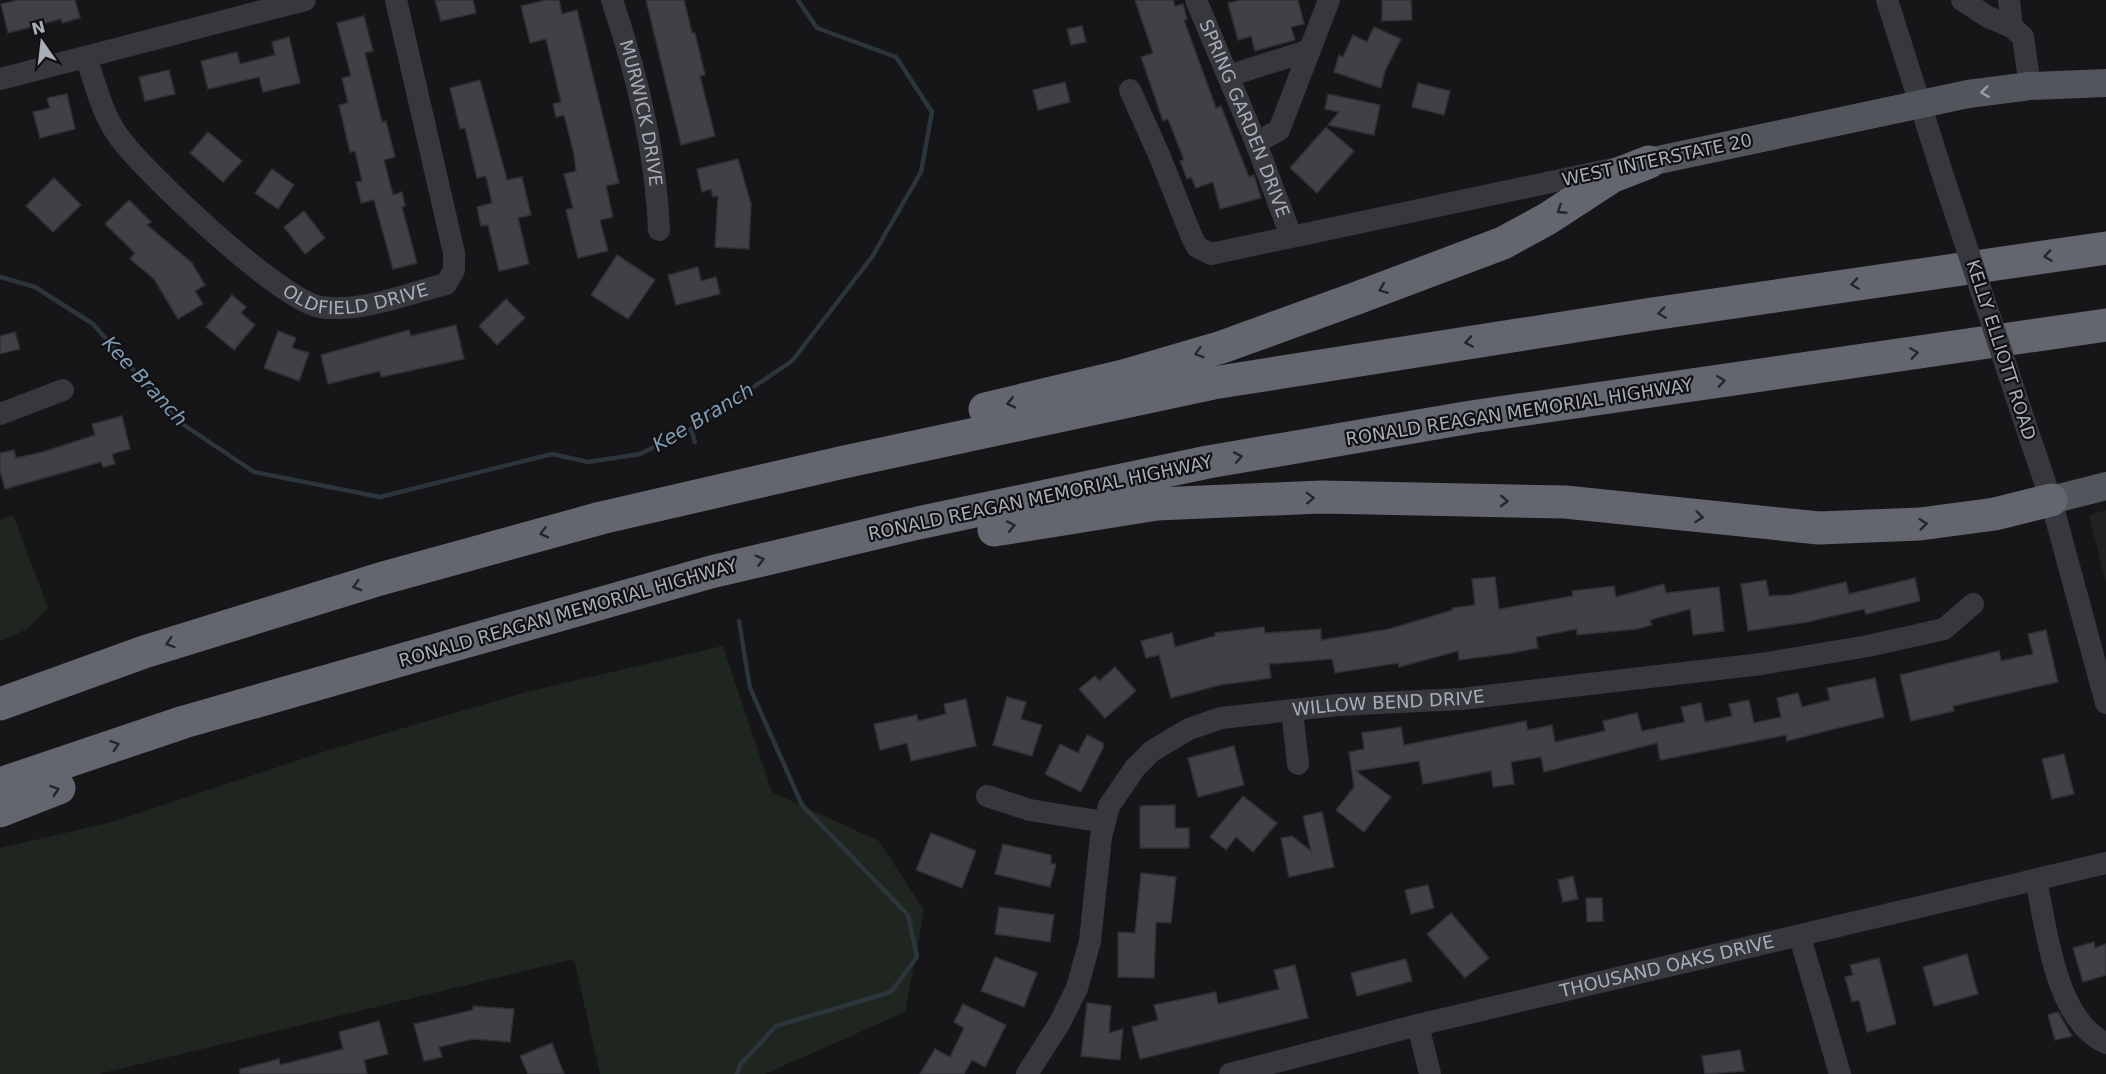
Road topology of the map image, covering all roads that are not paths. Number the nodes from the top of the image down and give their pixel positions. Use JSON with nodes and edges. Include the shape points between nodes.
{"nodes":[{"id":1,"x":305,"y":0,"type":"edge"},
{"id":2,"x":396,"y":0,"type":"edge"},
{"id":3,"x":612,"y":0,"type":"edge"},
{"id":4,"x":1196,"y":0,"type":"edge"},
{"id":5,"x":1329,"y":0,"type":"edge"},
{"id":6,"x":1887,"y":0,"type":"edge"},
{"id":7,"x":1962,"y":0,"type":"edge"},
{"id":8,"x":2010,"y":0,"type":"edge"},
{"id":9,"x":2012,"y":27,"type":"junction"},
{"id":10,"x":1310,"y":50,"type":"junction"},
{"id":11,"x":86,"y":57,"type":"junction"},
{"id":12,"x":1228,"y":76,"type":"junction"},
{"id":13,"x":0,"y":79,"type":"edge"},
{"id":14,"x":2106,"y":83,"type":"edge"},
{"id":15,"x":2030,"y":86,"type":"junction"},
{"id":16,"x":1130,"y":90,"type":"dead end"},
{"id":17,"x":1920,"y":105,"type":"junction"},
{"id":18,"x":1256,"y":143,"type":"junction"},
{"id":19,"x":1649,"y":162,"type":"junction"},
{"id":20,"x":659,"y":230,"type":"dead end"},
{"id":21,"x":1291,"y":236,"type":"junction"},
{"id":22,"x":2106,"y":248,"type":"edge"},
{"id":23,"x":2106,"y":325,"type":"edge"},
{"id":24,"x":63,"y":390,"type":"dead end"},
{"id":25,"x":0,"y":414,"type":"edge"},
{"id":26,"x":2106,"y":486,"type":"edge"},
{"id":27,"x":2051,"y":500,"type":"junction"},
{"id":28,"x":601,"y":518,"type":"junction"},
{"id":29,"x":1972,"y":604,"type":"dead end"},
{"id":30,"x":502,"y":632,"type":"junction"},
{"id":31,"x":429,"y":652,"type":"junction"},
{"id":32,"x":2103,"y":675,"type":"edge"},
{"id":33,"x":2106,"y":703,"type":"edge"},
{"id":34,"x":0,"y":704,"type":"edge"},
{"id":35,"x":1292,"y":710,"type":"junction"},
{"id":36,"x":1298,"y":764,"type":"dead end"},
{"id":37,"x":0,"y":784,"type":"edge"},
{"id":38,"x":987,"y":796,"type":"dead end"},
{"id":39,"x":0,"y":811,"type":"edge"},
{"id":40,"x":1104,"y":822,"type":"junction"},
{"id":41,"x":2106,"y":863,"type":"edge"},
{"id":42,"x":2036,"y":880,"type":"junction"},
{"id":43,"x":1800,"y":937,"type":"junction"},
{"id":44,"x":1418,"y":1025,"type":"junction"},
{"id":45,"x":2106,"y":1043,"type":"edge"},
{"id":46,"x":1032,"y":1072,"type":"edge"},
{"id":47,"x":1230,"y":1074,"type":"edge"},
{"id":48,"x":1430,"y":1074,"type":"edge"},
{"id":49,"x":1840,"y":1074,"type":"edge"}],
"edges":[{"from":1,"to":11,"type":"street"},
{"from":2,"to":11,"type":"street","name":"OLDFIELD DRIVE","via":[[454,253],[454,270],[446,284],[369,304],[319,306],[291,295],[202,221],[151,175],[118,135],[102,105]]},
{"from":3,"to":20,"type":"street","name":"MURWICK DRIVE","via":[[650,145]]},
{"from":4,"to":12,"type":"street","name":"SPRING GARDEN DRIVE"},
{"from":5,"to":10,"type":"street"},
{"from":6,"to":17,"type":"street","name":"KELLY ELLIOTT ROAD"},
{"from":7,"to":9,"type":"street"},
{"from":8,"to":9,"type":"street"},
{"from":9,"to":15,"type":"street","via":[[2023,38]]},
{"from":10,"to":12,"type":"street"},
{"from":10,"to":18,"type":"street","via":[[1278,130]]},
{"from":11,"to":13,"type":"street"},
{"from":12,"to":18,"type":"street","name":"SPRING GARDEN DRIVE"},
{"from":14,"to":15,"type":"main road","name":"WEST INTERSTATE 20"},
{"from":15,"to":17,"type":"main road","name":"WEST INTERSTATE 20","one_way":true},
{"from":16,"to":21,"type":"street","name":"WEST INTERSTATE 20","via":[[1197,247],[1211,254]]},
{"from":17,"to":19,"type":"main road","name":"WEST INTERSTATE 20"},
{"from":17,"to":27,"type":"street","name":"KELLY ELLIOTT ROAD","bridge":true},
{"from":18,"to":21,"type":"street","name":"SPRING GARDEN DRIVE"},
{"from":19,"to":21,"type":"street","name":"WEST INTERSTATE 20"},
{"from":19,"to":28,"type":"highway","one_way":true,"via":[[1613,176],[1503,243],[1222,347],[1091,384],[839,440]]},
{"from":22,"to":28,"type":"highway","one_way":true,"via":[[1213,383]]},
{"from":30,"to":23,"type":"highway","name":"RONALD REAGAN MEMORIAL HIGHWAY","one_way":true,"via":[[788,553],[1208,462],[1471,417]]},
{"from":24,"to":25,"type":"street"},
{"from":26,"to":27,"type":"main road"},
{"from":30,"to":27,"type":"highway","one_way":true,"via":[[743,586],[1030,522],[1157,504],[1321,497],[1565,502],[1756,523],[1875,528],[1995,514]]},
{"from":27,"to":32,"type":"street","name":"KELLY ELLIOTT ROAD"},
{"from":28,"to":34,"type":"highway","one_way":true,"via":[[209,631]]},
{"from":29,"to":35,"type":"street","name":"WILLOW BEND DRIVE","via":[[1944,629],[1761,664],[1461,699]]},
{"from":30,"to":31,"type":"highway","name":"RONALD REAGAN MEMORIAL HIGHWAY"},
{"from":37,"to":31,"type":"highway","name":"RONALD REAGAN MEMORIAL HIGHWAY","one_way":true,"via":[[184,722]]},
{"from":39,"to":31,"type":"highway","one_way":true,"via":[[236,729]]},
{"from":32,"to":33,"type":"street","name":"KELLY ELLIOTT ROAD"},
{"from":35,"to":36,"type":"street"},
{"from":35,"to":40,"type":"street","name":"WILLOW BEND DRIVE","via":[[1221,718],[1189,729],[1152,750],[1109,806]]},
{"from":38,"to":40,"type":"street","via":[[1030,810]]},
{"from":40,"to":46,"type":"street","name":"WILLOW BEND DRIVE","via":[[1090,941],[1077,988]]},
{"from":41,"to":42,"type":"street","name":"THOUSAND OAKS DRIVE"},
{"from":42,"to":43,"type":"street","name":"THOUSAND OAKS DRIVE"},
{"from":42,"to":45,"type":"street","via":[[2064,999],[2094,1036]]},
{"from":43,"to":44,"type":"street","name":"THOUSAND OAKS DRIVE"},
{"from":43,"to":49,"type":"street"},
{"from":44,"to":47,"type":"street","name":"THOUSAND OAKS DRIVE"},
{"from":44,"to":48,"type":"street"}]}
